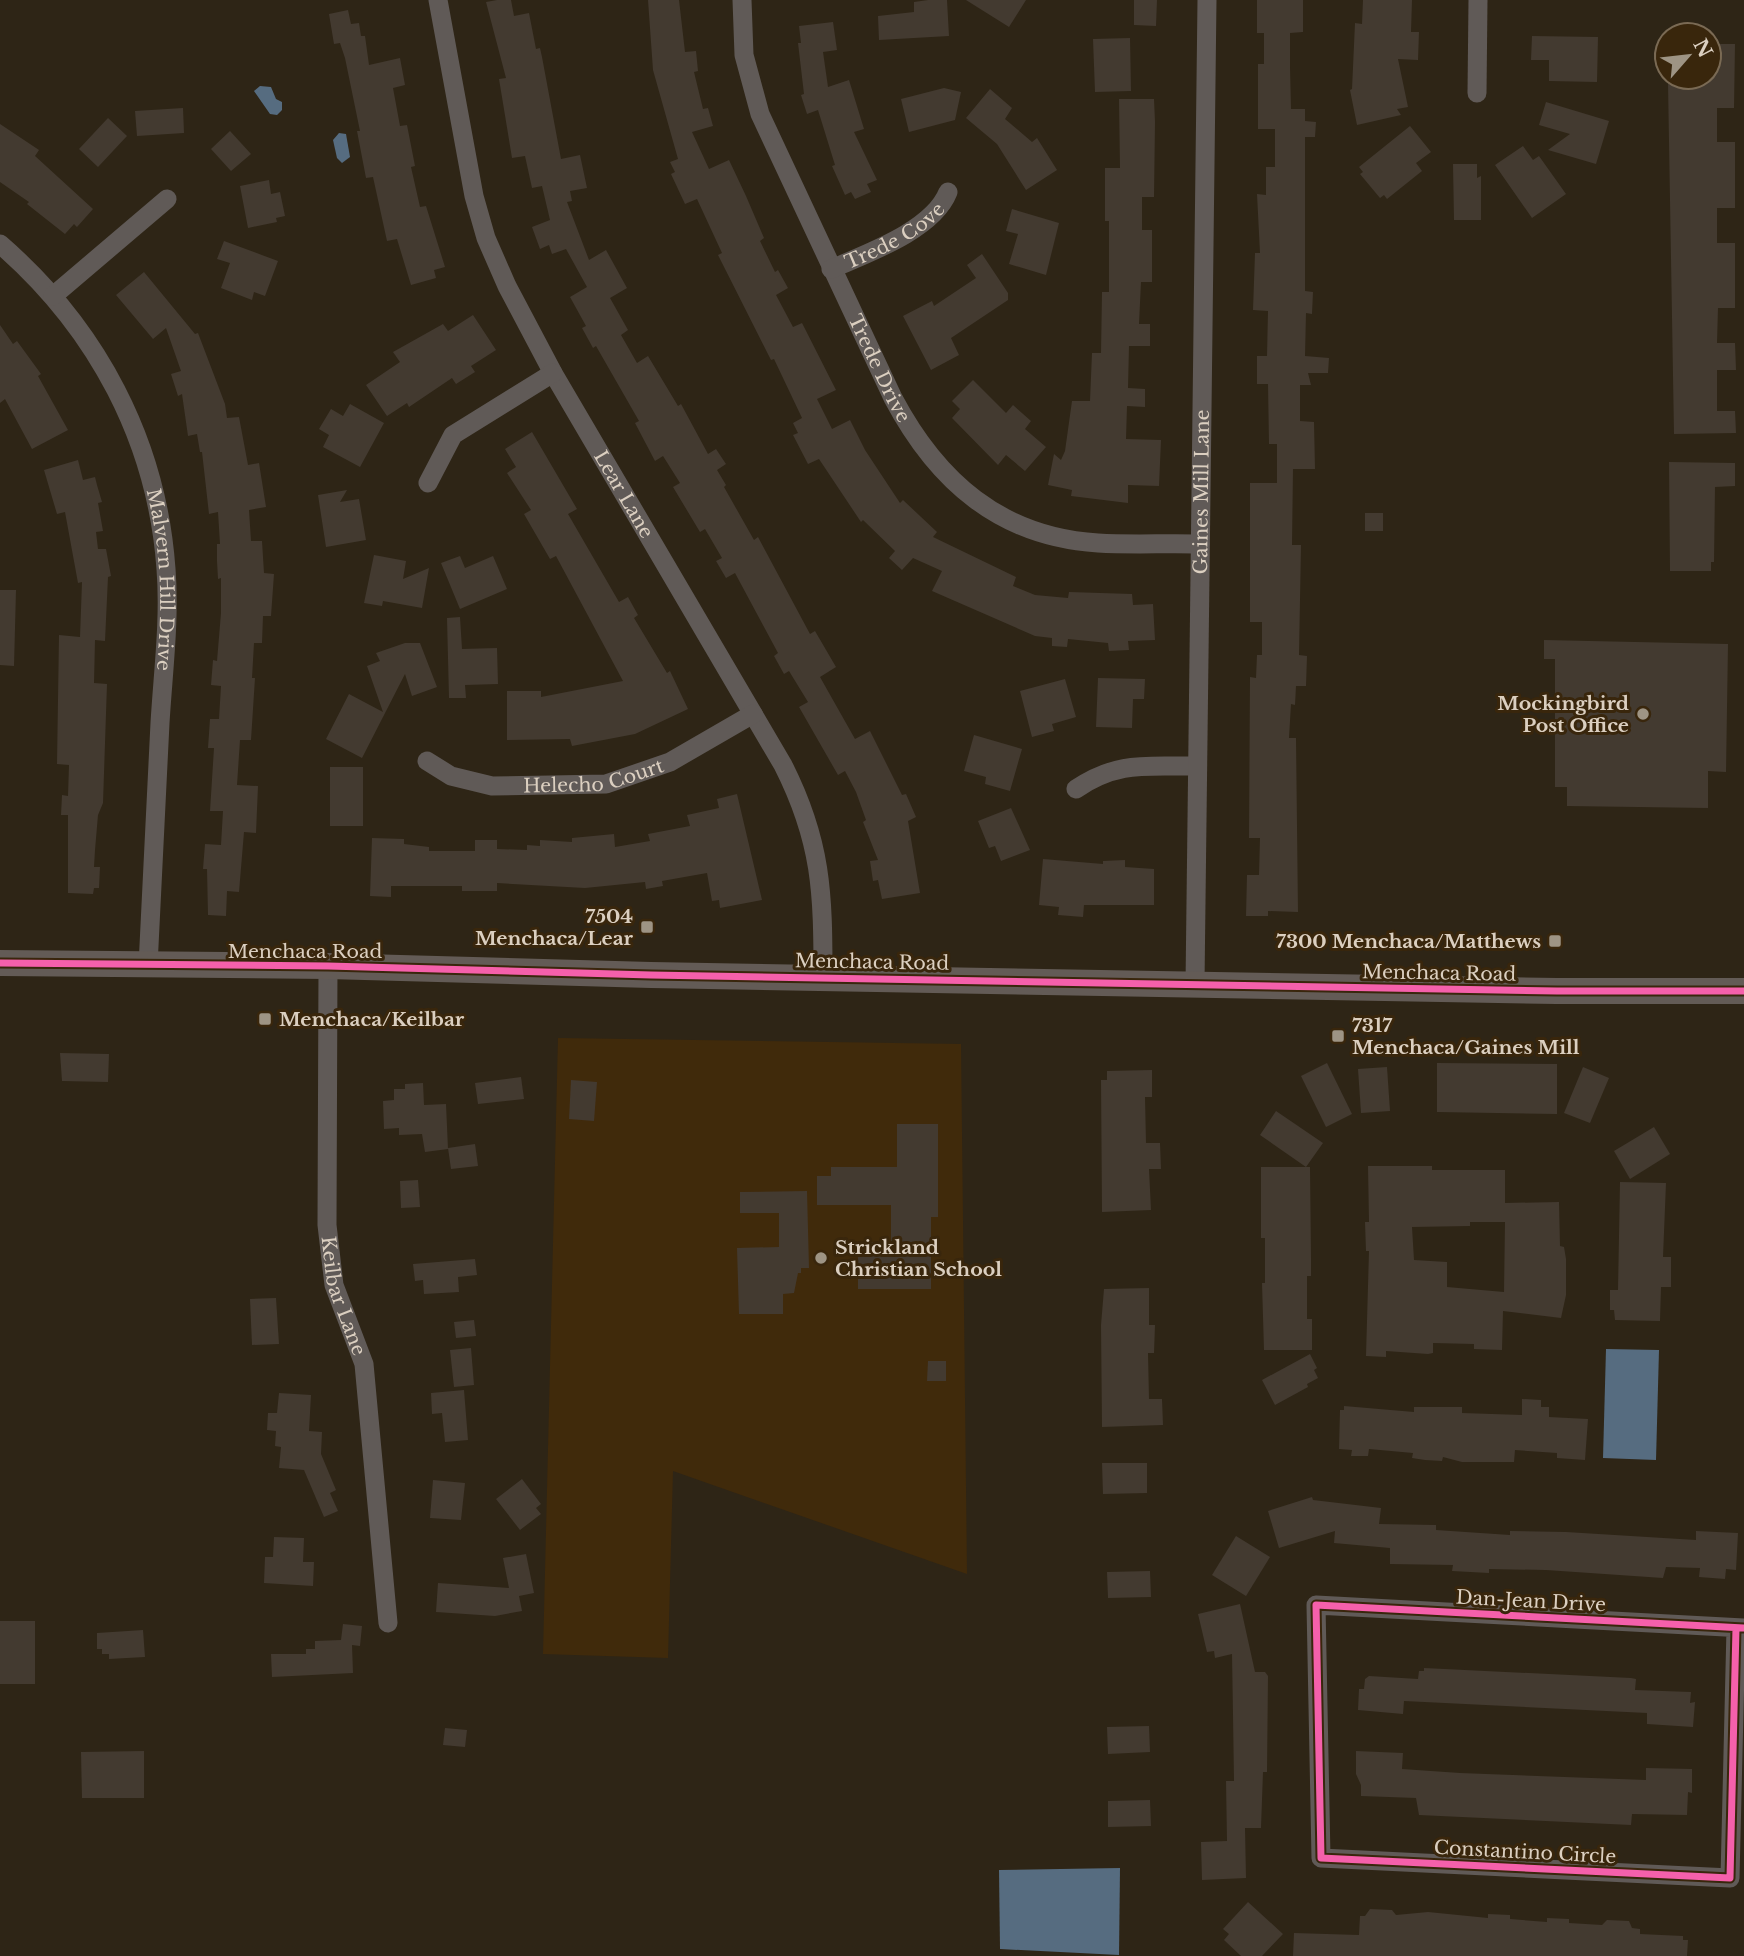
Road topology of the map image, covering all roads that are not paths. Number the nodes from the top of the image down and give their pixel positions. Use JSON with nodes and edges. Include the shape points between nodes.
{"nodes":[{"id":1,"x":438,"y":0,"type":"edge"},
{"id":2,"x":742,"y":0,"type":"edge"},
{"id":3,"x":1207,"y":0,"type":"edge"},
{"id":4,"x":1478,"y":0,"type":"edge"},
{"id":5,"x":1477,"y":93,"type":"dead end"},
{"id":6,"x":948,"y":192,"type":"dead end"},
{"id":7,"x":167,"y":199,"type":"dead end"},
{"id":8,"x":0,"y":244,"type":"edge"},
{"id":9,"x":831,"y":269,"type":"junction"},
{"id":10,"x":53,"y":296,"type":"junction"},
{"id":11,"x":553,"y":373,"type":"junction"},
{"id":12,"x":428,"y":483,"type":"dead end"},
{"id":13,"x":1200,"y":544,"type":"junction"},
{"id":14,"x":753,"y":715,"type":"junction"},
{"id":15,"x":427,"y":761,"type":"dead end"},
{"id":16,"x":1197,"y":766,"type":"junction"},
{"id":17,"x":1076,"y":789,"type":"dead end"},
{"id":18,"x":0,"y":963,"type":"edge"},
{"id":19,"x":148,"y":966,"type":"junction"},
{"id":20,"x":328,"y":966,"type":"junction"},
{"id":21,"x":823,"y":977,"type":"junction"},
{"id":22,"x":1195,"y":984,"type":"junction"},
{"id":23,"x":1744,"y":991,"type":"edge"},
{"id":24,"x":1316,"y":1605,"type":"joint"},
{"id":25,"x":388,"y":1623,"type":"dead end"},
{"id":26,"x":1740,"y":1628,"type":"edge"}],
"edges":[{"from":1,"to":11,"type":"street","name":"Lear Lane","via":[[486,238]]},
{"from":2,"to":9,"type":"street","name":"Trede Drive","via":[[744,55],[751,89]]},
{"from":3,"to":13,"type":"street","name":"Gaines Mill Lane"},
{"from":4,"to":5,"type":"street"},
{"from":6,"to":9,"type":"street","name":"Trede Cove","via":[[920,226]]},
{"from":7,"to":10,"type":"street"},
{"from":8,"to":10,"type":"street","name":"Malvern Hill Drive"},
{"from":9,"to":13,"type":"street","name":"Trede Drive","via":[[913,435],[958,487],[1006,518],[1059,538]]},
{"from":10,"to":19,"type":"street","name":"Malvern Hill Drive","via":[[85,335],[127,411],[155,489],[161,524],[167,599]]},
{"from":11,"to":12,"type":"street","via":[[453,435]]},
{"from":11,"to":14,"type":"street","name":"Lear Lane"},
{"from":13,"to":16,"type":"street","name":"Gaines Mill Lane"},
{"from":14,"to":15,"type":"street","name":"Helecho Court","via":[[661,767],[606,784],[492,786],[451,776]]},
{"from":14,"to":21,"type":"street","name":"Lear Lane","via":[[796,790],[812,834],[822,890]]},
{"from":16,"to":17,"type":"street","via":[[1123,767],[1108,770]]},
{"from":16,"to":22,"type":"street","name":"Gaines Mill Lane"},
{"from":18,"to":19,"type":"main road","name":"Menchaca Road"},
{"from":19,"to":20,"type":"main road","name":"Menchaca Road"},
{"from":20,"to":21,"type":"main road","name":"Menchaca Road"},
{"from":20,"to":25,"type":"street","name":"Keilbar Lane","via":[[330,1261],[334,1285],[364,1364]]},
{"from":21,"to":22,"type":"main road","name":"Menchaca Road"},
{"from":22,"to":23,"type":"main road","name":"Menchaca Road"},
{"from":24,"to":26,"type":"street","name":"Dan-Jean Drive"},
{"from":24,"to":26,"type":"street","name":"Constantino Circle","via":[[1321,1858],[1730,1878]]}]}
